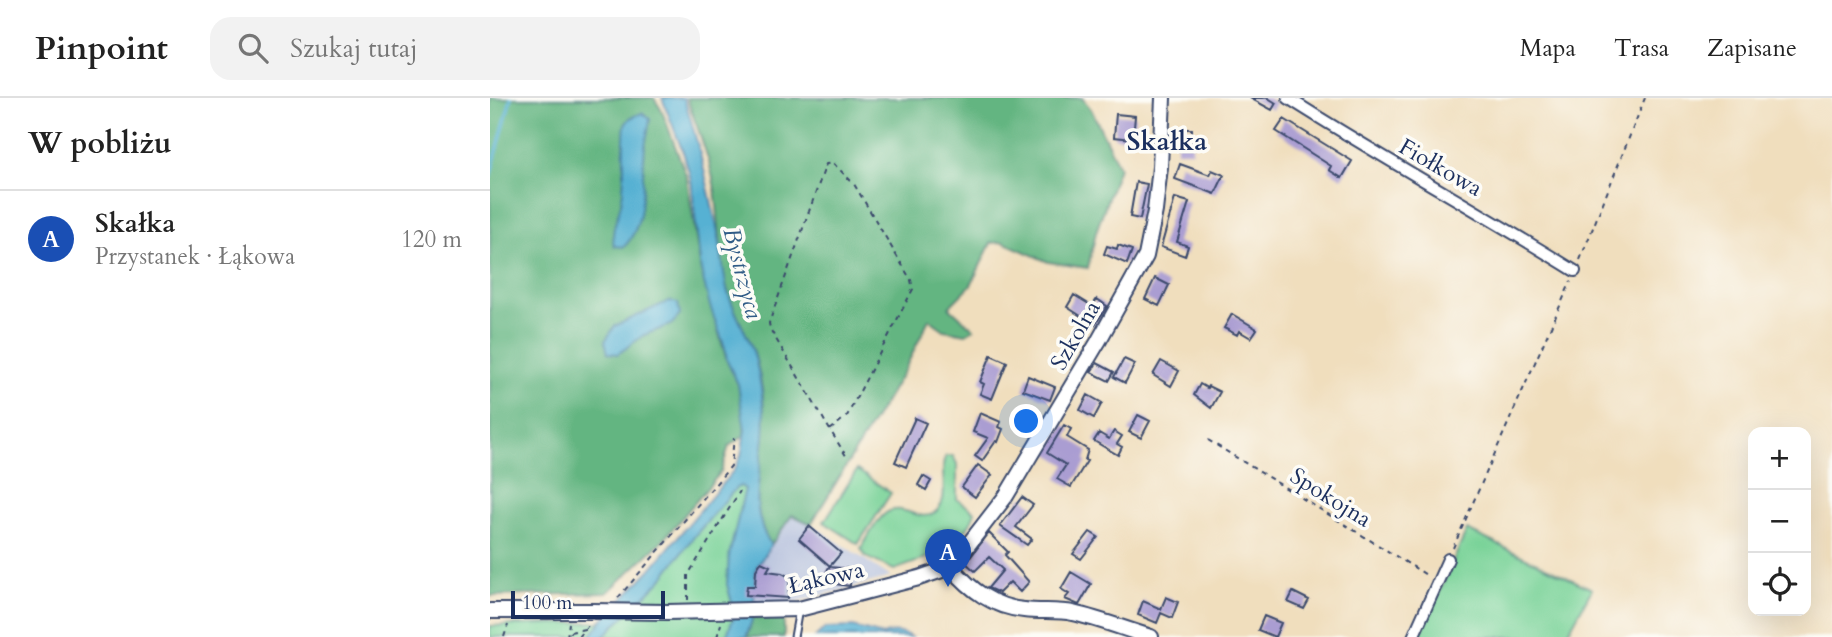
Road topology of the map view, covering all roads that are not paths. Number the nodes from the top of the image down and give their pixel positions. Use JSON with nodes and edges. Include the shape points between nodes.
{"nodes":[{"id":1,"x":1163,"y":98,"type":"edge"},
{"id":2,"x":1288,"y":98,"type":"edge"},
{"id":3,"x":1575,"y":271,"type":"road end"},
{"id":4,"x":1448,"y":559,"type":"road end"},
{"id":5,"x":951,"y":567,"type":"junction"},
{"id":6,"x":799,"y":609,"type":"junction"},
{"id":7,"x":490,"y":611,"type":"edge"},
{"id":8,"x":794,"y":637,"type":"edge"},
{"id":9,"x":1151,"y":637,"type":"edge"},
{"id":10,"x":1413,"y":637,"type":"edge"}],
"edges":[{"from":1,"to":5,"type":"street","name":"Szkolna","via":[[1160,167],[1146,256],[1006,496]]},
{"from":2,"to":3,"type":"street","name":"Fiołkowa"},
{"from":4,"to":10,"type":"street"},
{"from":5,"to":6,"type":"street","name":"Łąkowa"},
{"from":5,"to":9,"type":"street","via":[[985,598],[1001,605],[1071,613]]},
{"from":6,"to":7,"type":"street","name":"Łąkowa","bridge":true,"via":[[594,615]]},
{"from":6,"to":8,"type":"lane"}]}
